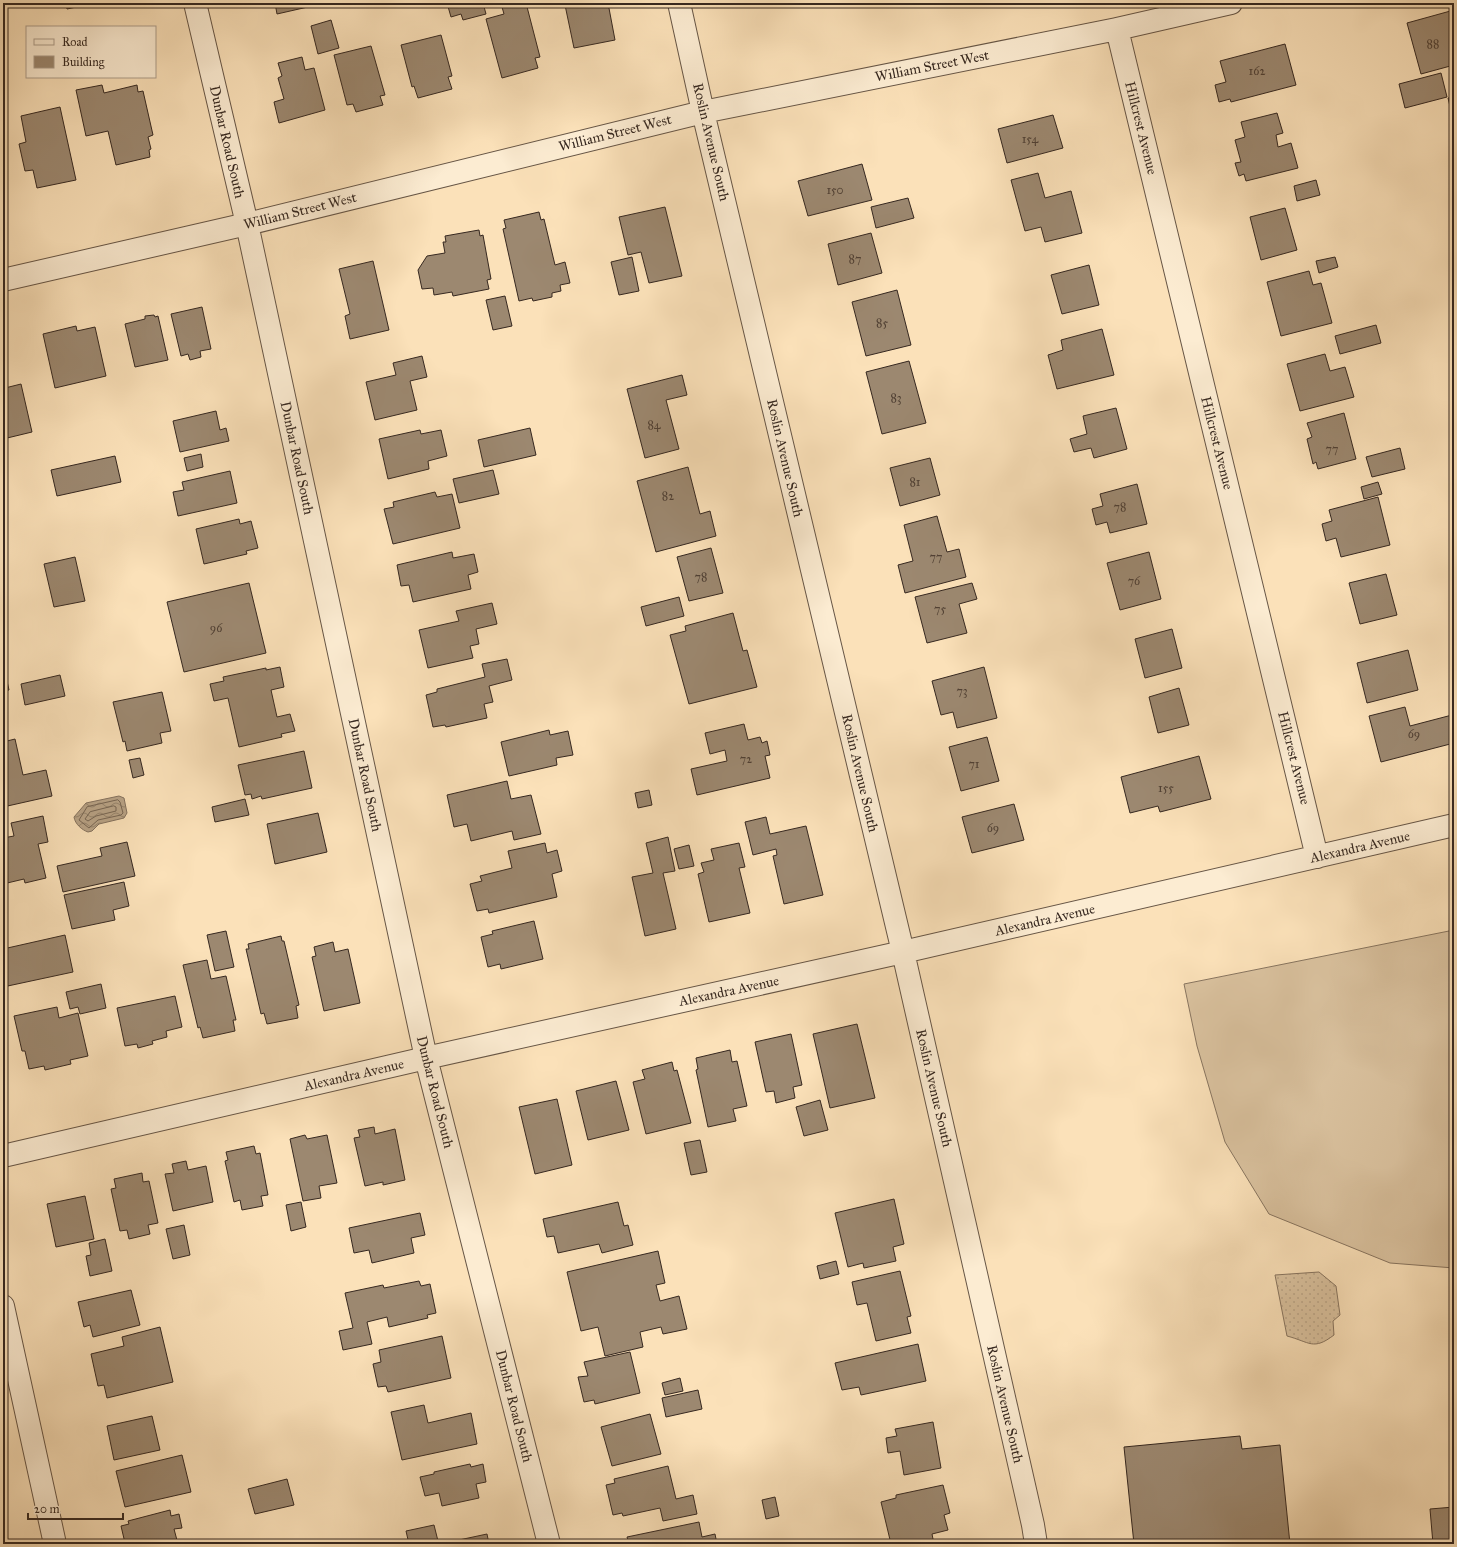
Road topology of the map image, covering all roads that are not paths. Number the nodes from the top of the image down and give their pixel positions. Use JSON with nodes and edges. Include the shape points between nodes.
{"nodes":[{"id":1,"x":195,"y":3,"type":"edge"},
{"id":2,"x":679,"y":3,"type":"edge"},
{"id":3,"x":1231,"y":3,"type":"edge"},
{"id":4,"x":1117,"y":29,"type":"junction"},
{"id":5,"x":703,"y":112,"type":"junction"},
{"id":6,"x":246,"y":224,"type":"junction"},
{"id":7,"x":3,"y":280,"type":"edge"},
{"id":8,"x":1454,"y":824,"type":"edge"},
{"id":9,"x":1317,"y":857,"type":"junction"},
{"id":10,"x":903,"y":952,"type":"junction"},
{"id":11,"x":426,"y":1058,"type":"junction"},
{"id":12,"x":3,"y":1156,"type":"edge"},
{"id":13,"x":3,"y":1306,"type":"edge"},
{"id":14,"x":55,"y":1544,"type":"edge"},
{"id":15,"x":549,"y":1544,"type":"edge"},
{"id":16,"x":1036,"y":1544,"type":"edge"}],
"edges":[{"from":1,"to":6,"type":"street","name":"Dunbar Road South"},
{"from":2,"to":5,"type":"street","name":"Roslin Avenue South"},
{"from":3,"to":4,"type":"street","name":"William Street West"},
{"from":4,"to":5,"type":"street","name":"William Street West"},
{"from":4,"to":9,"type":"street","name":"Hillcrest Avenue"},
{"from":5,"to":6,"type":"street","name":"William Street West"},
{"from":5,"to":10,"type":"street","name":"Roslin Avenue South"},
{"from":6,"to":7,"type":"street","name":"William Street West"},
{"from":6,"to":11,"type":"street","name":"Dunbar Road South"},
{"from":8,"to":9,"type":"street","name":"Alexandra Avenue"},
{"from":9,"to":10,"type":"street","name":"Alexandra Avenue"},
{"from":10,"to":11,"type":"street","name":"Alexandra Avenue"},
{"from":10,"to":16,"type":"street","name":"Roslin Avenue South"},
{"from":11,"to":12,"type":"street","name":"Alexandra Avenue"},
{"from":11,"to":15,"type":"street","name":"Dunbar Road South"},
{"from":13,"to":14,"type":"street"}]}
